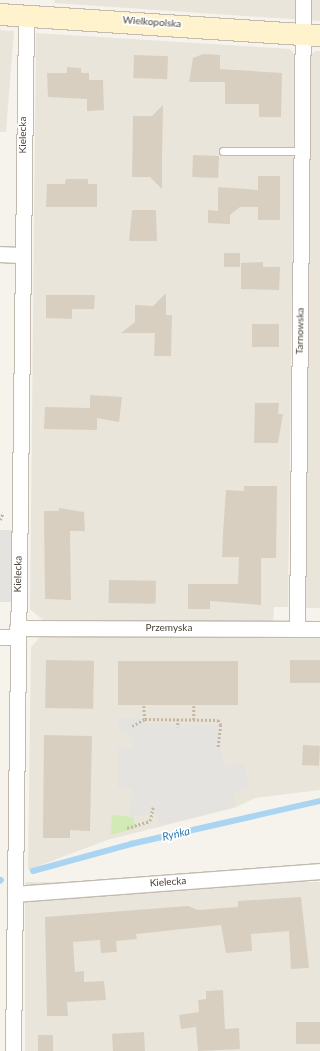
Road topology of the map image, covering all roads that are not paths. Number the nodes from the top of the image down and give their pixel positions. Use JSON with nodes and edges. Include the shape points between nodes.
{"nodes":[{"id":1,"x":303,"y":0,"type":"edge"},
{"id":2,"x":38,"y":12,"type":"junction"},
{"id":3,"x":0,"y":14,"type":"edge"},
{"id":4,"x":312,"y":34,"type":"edge"},
{"id":5,"x":302,"y":150,"type":"junction"},
{"id":6,"x":223,"y":151,"type":"dead end"},
{"id":7,"x":0,"y":254,"type":"edge"},
{"id":8,"x":22,"y":255,"type":"junction"},
{"id":9,"x":297,"y":629,"type":"junction"},
{"id":10,"x":320,"y":629,"type":"edge"},
{"id":11,"x":17,"y":632,"type":"junction"},
{"id":12,"x":0,"y":637,"type":"edge"},
{"id":13,"x":320,"y":871,"type":"edge"},
{"id":14,"x":15,"y":894,"type":"junction"},
{"id":15,"x":7,"y":1022,"type":"edge"},
{"id":16,"x":13,"y":1051,"type":"edge"}],
"edges":[{"from":1,"to":4,"type":"street","name":"Tarnowska"},
{"from":2,"to":3,"type":"street","name":"Wielkopolska"},
{"from":2,"to":4,"type":"street","name":"Wielkopolska"},
{"from":2,"to":8,"type":"street","name":"Kielecka"},
{"from":4,"to":5,"type":"street","name":"Tarnowska"},
{"from":5,"to":6,"type":"lane"},
{"from":5,"to":9,"type":"street","name":"Tarnowska"},
{"from":7,"to":8,"type":"street"},
{"from":8,"to":11,"type":"street","name":"Kielecka"},
{"from":9,"to":10,"type":"street","name":"Przemyska"},
{"from":9,"to":11,"type":"street","name":"Przemyska"},
{"from":11,"to":12,"type":"street","name":"Przemyska"},
{"from":11,"to":14,"type":"street","name":"Kielecka"},
{"from":13,"to":14,"type":"street","name":"Kielecka"},
{"from":14,"to":15,"type":"street","name":"Kielecka"},
{"from":15,"to":16,"type":"street","name":"Kielecka"}]}
